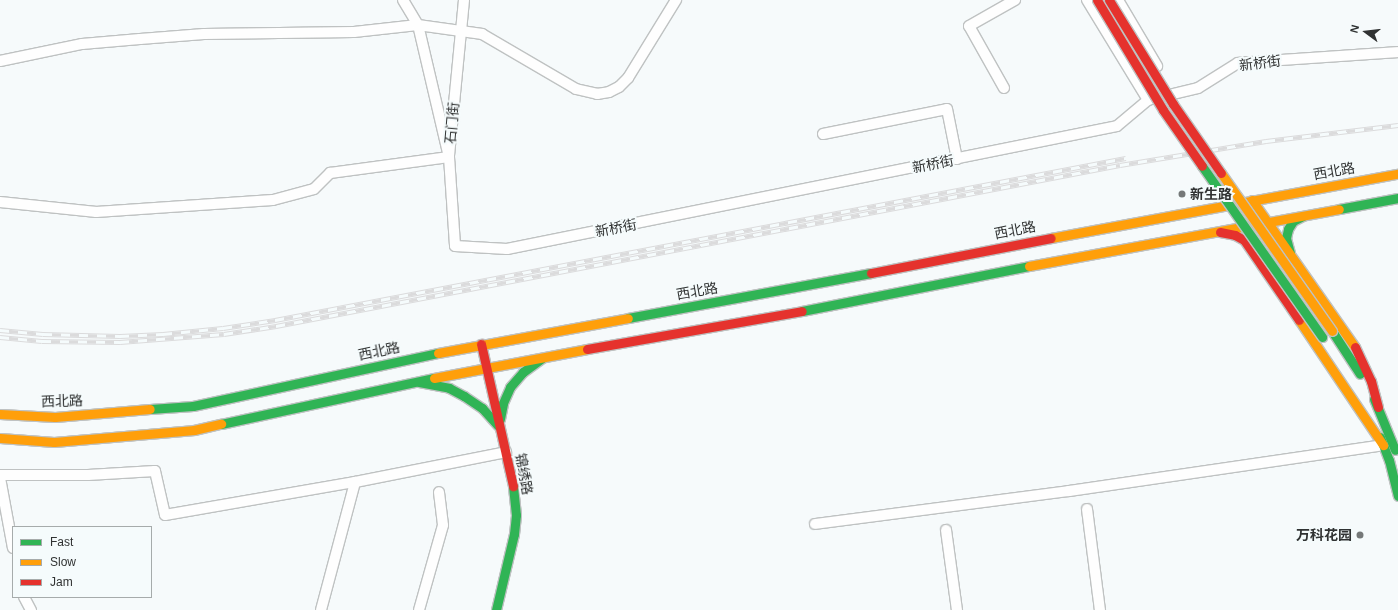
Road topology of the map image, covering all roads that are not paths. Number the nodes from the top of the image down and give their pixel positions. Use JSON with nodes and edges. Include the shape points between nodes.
{"nodes":[{"id":1,"x":403,"y":0,"type":"edge"},
{"id":2,"x":464,"y":0,"type":"edge"},
{"id":3,"x":676,"y":0,"type":"edge"},
{"id":4,"x":1015,"y":0,"type":"edge"},
{"id":5,"x":1087,"y":0,"type":"edge"},
{"id":6,"x":1097,"y":0,"type":"edge"},
{"id":7,"x":1109,"y":0,"type":"edge"},
{"id":8,"x":1118,"y":0,"type":"edge"},
{"id":9,"x":418,"y":25,"type":"junction"},
{"id":10,"x":461,"y":30,"type":"junction"},
{"id":11,"x":1398,"y":52,"type":"edge"},
{"id":12,"x":0,"y":61,"type":"edge"},
{"id":13,"x":1004,"y":88,"type":"dead end"},
{"id":14,"x":1175,"y":95,"type":"junction"},
{"id":15,"x":1148,"y":100,"type":"junction"},
{"id":16,"x":822,"y":134,"type":"dead end"},
{"id":17,"x":449,"y":157,"type":"junction"},
{"id":18,"x":957,"y":159,"type":"junction"},
{"id":19,"x":1398,"y":174,"type":"edge"},
{"id":20,"x":1294,"y":193,"type":"junction"},
{"id":21,"x":1398,"y":198,"type":"edge"},
{"id":22,"x":1252,"y":200,"type":"junction"},
{"id":23,"x":0,"y":202,"type":"edge"},
{"id":24,"x":1260,"y":212,"type":"junction"},
{"id":25,"x":1303,"y":216,"type":"junction"},
{"id":26,"x":1267,"y":222,"type":"junction"},
{"id":27,"x":1247,"y":226,"type":"junction"},
{"id":28,"x":1216,"y":232,"type":"junction"},
{"id":29,"x":1244,"y":240,"type":"junction"},
{"id":30,"x":455,"y":246,"type":"joint"},
{"id":31,"x":1290,"y":257,"type":"junction"},
{"id":32,"x":1324,"y":340,"type":"dead end"},
{"id":33,"x":482,"y":344,"type":"junction"},
{"id":34,"x":542,"y":358,"type":"junction"},
{"id":35,"x":486,"y":367,"type":"junction"},
{"id":36,"x":417,"y":382,"type":"junction"},
{"id":37,"x":1358,"y":390,"type":"dead end"},
{"id":38,"x":1378,"y":408,"type":"junction"},
{"id":39,"x":0,"y":414,"type":"edge"},
{"id":40,"x":499,"y":427,"type":"junction"},
{"id":41,"x":0,"y":438,"type":"edge"},
{"id":42,"x":1383,"y":445,"type":"junction"},
{"id":43,"x":506,"y":452,"type":"junction"},
{"id":44,"x":1398,"y":458,"type":"edge"},
{"id":45,"x":0,"y":476,"type":"edge"},
{"id":46,"x":355,"y":482,"type":"junction"},
{"id":47,"x":439,"y":492,"type":"dead end"},
{"id":48,"x":1398,"y":496,"type":"edge"},
{"id":49,"x":1087,"y":509,"type":"dead end"},
{"id":50,"x":815,"y":524,"type":"dead end"},
{"id":51,"x":946,"y":530,"type":"dead end"},
{"id":52,"x":12,"y":542,"type":"edge"},
{"id":53,"x":25,"y":598,"type":"edge"},
{"id":54,"x":31,"y":610,"type":"edge"},
{"id":55,"x":320,"y":610,"type":"edge"},
{"id":56,"x":419,"y":610,"type":"edge"},
{"id":57,"x":496,"y":610,"type":"edge"},
{"id":58,"x":957,"y":610,"type":"edge"},
{"id":59,"x":1100,"y":610,"type":"edge"}],
"edges":[{"from":1,"to":9,"type":"street"},
{"from":2,"to":10,"type":"street","name":"石门街"},
{"from":3,"to":10,"type":"street","via":[[628,78],[609,92],[597,94],[576,89],[482,34]]},
{"from":4,"to":13,"type":"street","via":[[969,26]]},
{"from":5,"to":15,"type":"street"},
{"from":6,"to":32,"type":"main road","bridge":true,"via":[[1163,110]]},
{"from":7,"to":38,"type":"main road","bridge":true,"via":[[1173,104],[1332,331],[1366,384]]},
{"from":8,"to":14,"type":"street"},
{"from":9,"to":10,"type":"street"},
{"from":9,"to":12,"type":"street","via":[[354,32],[204,34],[140,39],[82,44]]},
{"from":9,"to":17,"type":"street"},
{"from":10,"to":17,"type":"street","name":"石门街"},
{"from":11,"to":14,"type":"street","name":"新桥街","via":[[1238,63],[1198,88]]},
{"from":14,"to":15,"type":"street","name":"新桥街"},
{"from":15,"to":18,"type":"street","name":"新桥街","via":[[1117,126]]},
{"from":16,"to":18,"type":"street","via":[[947,109]]},
{"from":17,"to":23,"type":"street","via":[[330,174],[314,189],[273,200],[96,212]]},
{"from":17,"to":30,"type":"street","name":"石门街"},
{"from":18,"to":30,"type":"street","name":"新桥街","via":[[508,249]]},
{"from":19,"to":20,"type":"main road","name":"西北路"},
{"from":20,"to":22,"type":"main road","name":"西北路"},
{"from":20,"to":24,"type":"main road"},
{"from":21,"to":25,"type":"main road"},
{"from":22,"to":24,"type":"main road"},
{"from":22,"to":33,"type":"main road","name":"西北路","via":[[822,283]]},
{"from":24,"to":26,"type":"main road"},
{"from":24,"to":27,"type":"main road"},
{"from":25,"to":26,"type":"main road"},
{"from":25,"to":31,"type":"main road","via":[[1293,221],[1288,229],[1286,238]]},
{"from":26,"to":27,"type":"main road"},
{"from":26,"to":31,"type":"main road"},
{"from":27,"to":28,"type":"main road"},
{"from":27,"to":29,"type":"main road"},
{"from":28,"to":29,"type":"main road","via":[[1235,235]]},
{"from":28,"to":34,"type":"main road"},
{"from":29,"to":42,"type":"main road"},
{"from":31,"to":38,"type":"main road","via":[[1354,345],[1371,381]]},
{"from":33,"to":35,"type":"main road","name":"锦绣路"},
{"from":33,"to":39,"type":"main road","name":"西北路","via":[[193,406],[55,417]]},
{"from":34,"to":35,"type":"main road"},
{"from":34,"to":40,"type":"main road","via":[[510,387],[503,403]]},
{"from":35,"to":36,"type":"main road"},
{"from":35,"to":40,"type":"main road","name":"锦绣路"},
{"from":36,"to":40,"type":"main road","via":[[449,388],[464,396],[482,408]]},
{"from":36,"to":41,"type":"main road","via":[[194,430],[54,442]]},
{"from":37,"to":42,"type":"main road"},
{"from":38,"to":44,"type":"main road"},
{"from":40,"to":43,"type":"main road","name":"锦绣路"},
{"from":42,"to":48,"type":"main road"},
{"from":42,"to":50,"type":"street","via":[[1069,491]]},
{"from":43,"to":46,"type":"street"},
{"from":43,"to":57,"type":"main road","name":"锦绣路","via":[[515,494],[516,515]]},
{"from":45,"to":46,"type":"street","via":[[155,471],[165,515]]},
{"from":45,"to":52,"type":"street"},
{"from":46,"to":55,"type":"street"},
{"from":47,"to":56,"type":"street","via":[[443,525]]},
{"from":49,"to":59,"type":"street"},
{"from":51,"to":58,"type":"street"},
{"from":53,"to":54,"type":"street"}]}
